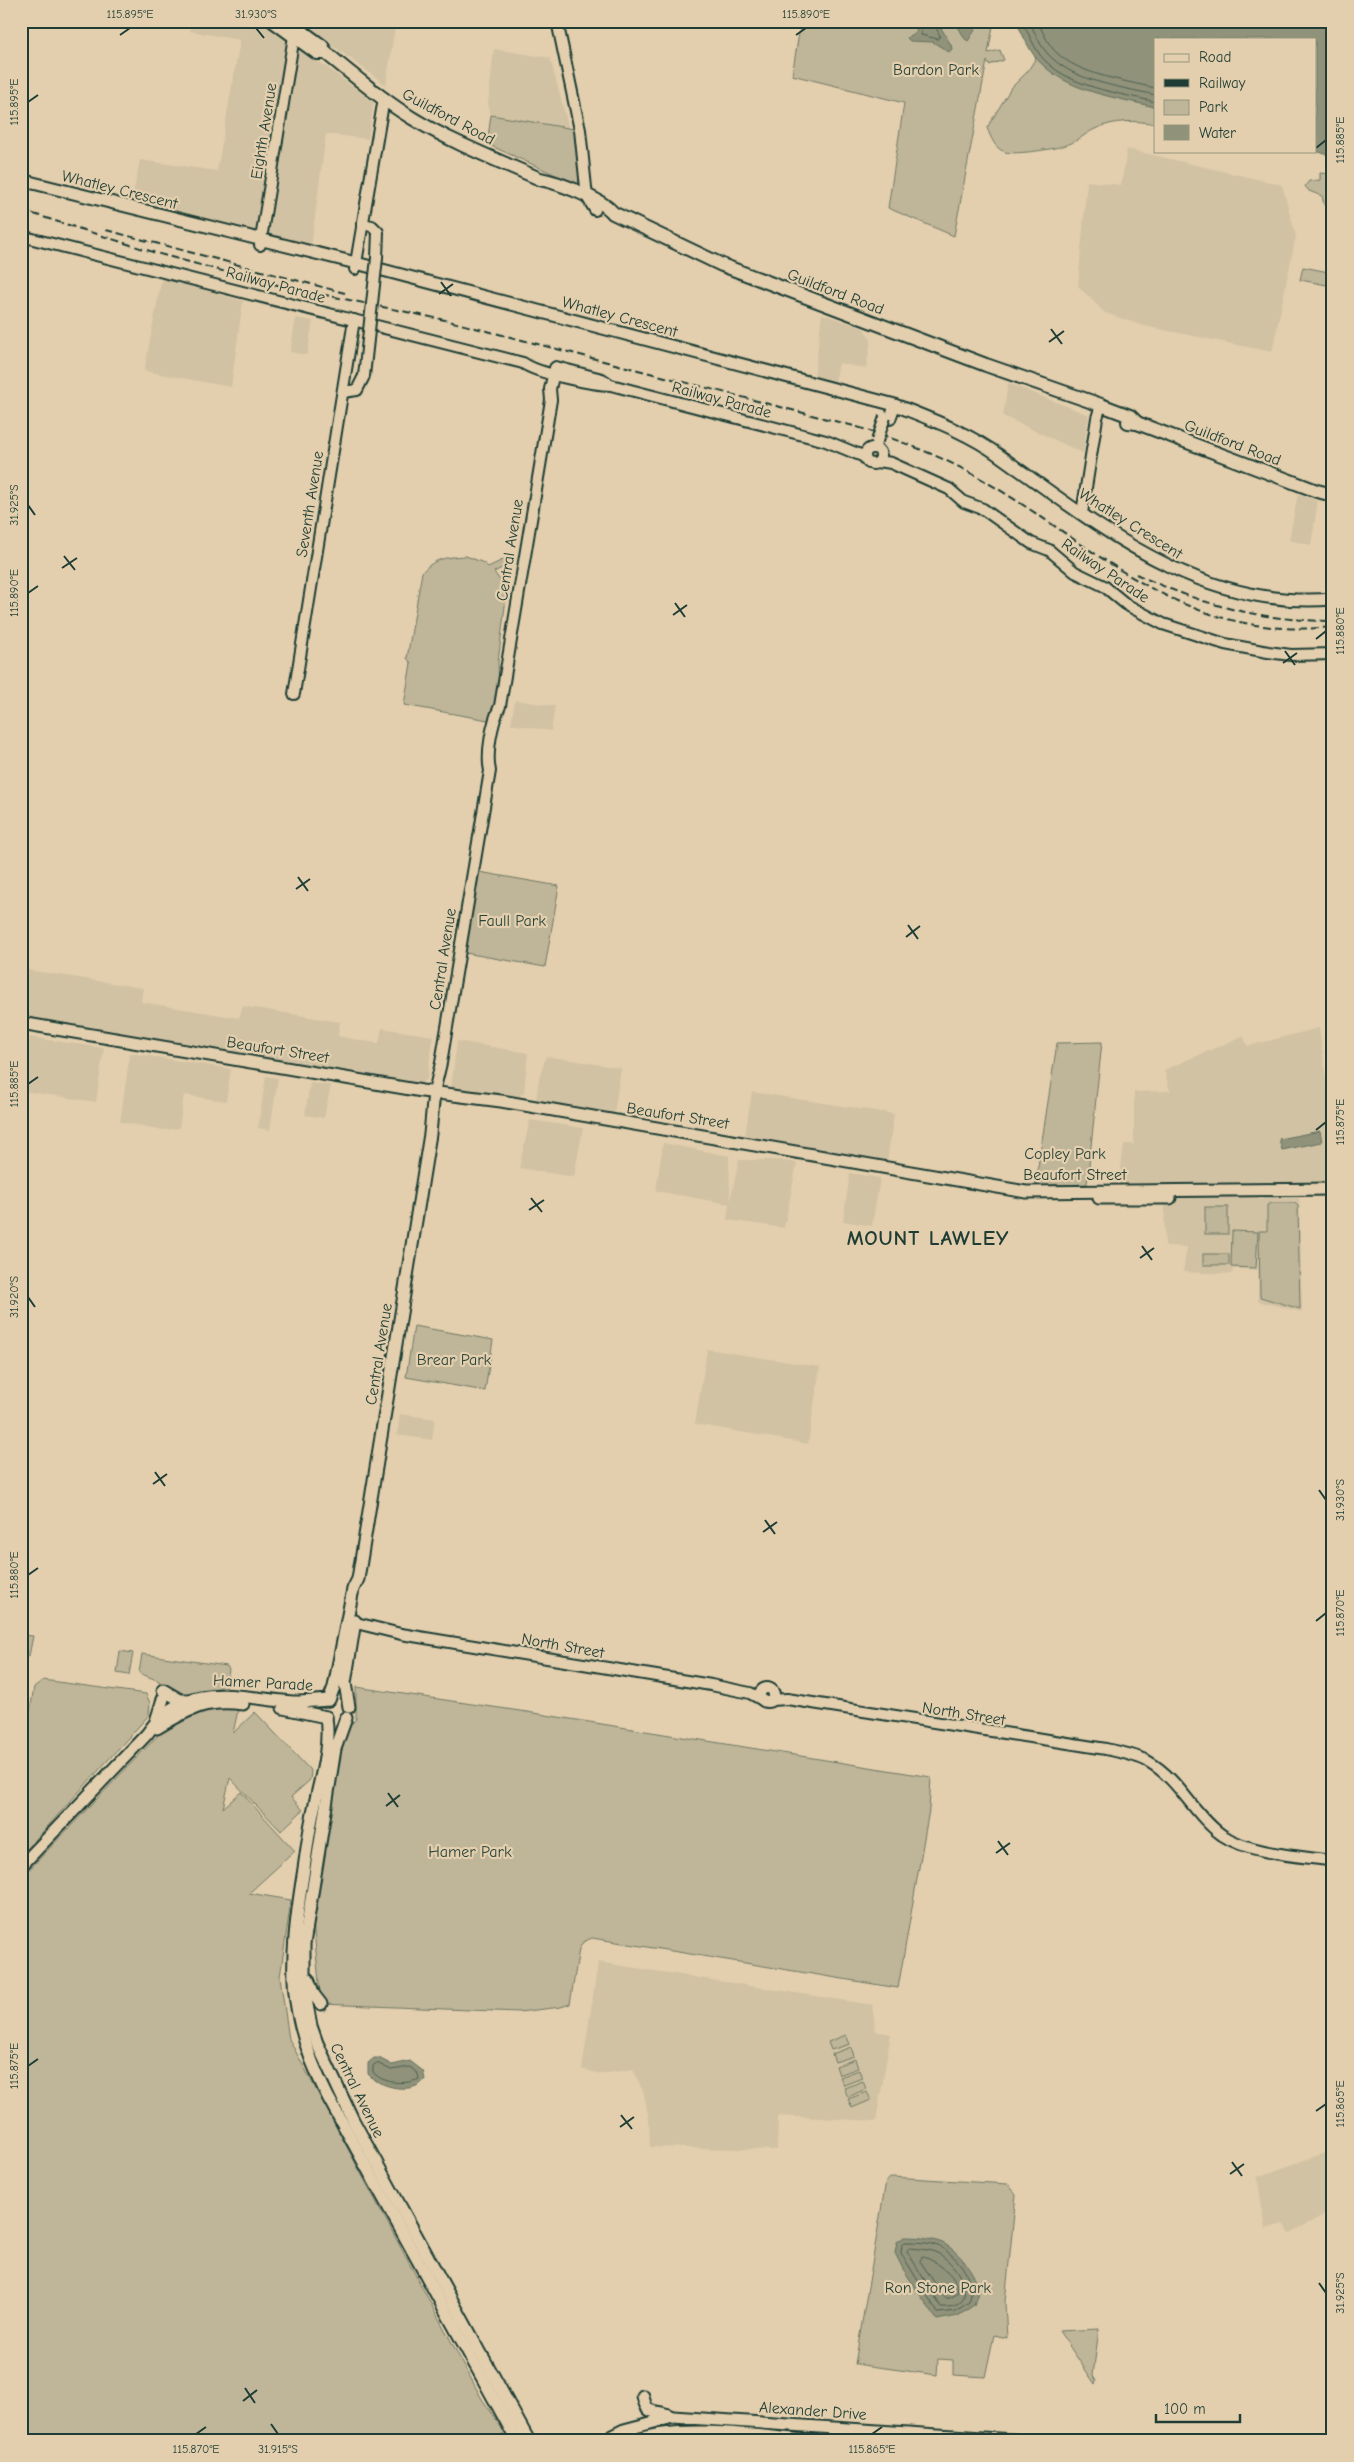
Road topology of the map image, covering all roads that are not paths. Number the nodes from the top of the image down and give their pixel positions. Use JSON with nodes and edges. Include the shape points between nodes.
{"nodes":[{"id":1,"x":273,"y":21,"type":"edge"},
{"id":2,"x":557,"y":21,"type":"edge"},
{"id":3,"x":292,"y":26,"type":"edge"},
{"id":4,"x":384,"y":98,"type":"junction"},
{"id":5,"x":21,"y":180,"type":"edge"},
{"id":6,"x":593,"y":203,"type":"junction"},
{"id":7,"x":362,"y":224,"type":"junction"},
{"id":8,"x":21,"y":236,"type":"edge"},
{"id":9,"x":258,"y":242,"type":"junction"},
{"id":10,"x":355,"y":266,"type":"junction"},
{"id":11,"x":354,"y":320,"type":"junction"},
{"id":12,"x":557,"y":371,"type":"junction"},
{"id":13,"x":343,"y":392,"type":"junction"},
{"id":14,"x":1100,"y":408,"type":"junction"},
{"id":15,"x":890,"y":411,"type":"junction"},
{"id":16,"x":876,"y":451,"type":"junction"},
{"id":17,"x":1317,"y":491,"type":"junction"},
{"id":18,"x":1333,"y":494,"type":"edge"},
{"id":19,"x":1333,"y":500,"type":"edge"},
{"id":20,"x":1082,"y":513,"type":"junction"},
{"id":21,"x":1333,"y":598,"type":"edge"},
{"id":22,"x":1333,"y":649,"type":"edge"},
{"id":23,"x":1333,"y":654,"type":"edge"},
{"id":24,"x":294,"y":694,"type":"dead end"},
{"id":25,"x":21,"y":1023,"type":"edge"},
{"id":26,"x":21,"y":1030,"type":"edge"},
{"id":27,"x":436,"y":1096,"type":"junction"},
{"id":28,"x":1333,"y":1189,"type":"edge"},
{"id":29,"x":1333,"y":1196,"type":"edge"},
{"id":30,"x":350,"y":1625,"type":"junction"},
{"id":31,"x":187,"y":1700,"type":"junction"},
{"id":32,"x":328,"y":1700,"type":"junction"},
{"id":33,"x":348,"y":1712,"type":"junction"},
{"id":34,"x":172,"y":1713,"type":"junction"},
{"id":35,"x":326,"y":1717,"type":"junction"},
{"id":36,"x":156,"y":1721,"type":"junction"},
{"id":37,"x":147,"y":1734,"type":"junction"},
{"id":38,"x":318,"y":1852,"type":"junction"},
{"id":39,"x":306,"y":1858,"type":"junction"},
{"id":40,"x":1333,"y":1861,"type":"edge"},
{"id":41,"x":21,"y":1866,"type":"edge"},
{"id":42,"x":304,"y":1968,"type":"junction"},
{"id":43,"x":312,"y":2026,"type":"junction"},
{"id":44,"x":643,"y":2396,"type":"dead end"},
{"id":45,"x":673,"y":2417,"type":"junction"},
{"id":46,"x":838,"y":2429,"type":"junction"},
{"id":47,"x":517,"y":2441,"type":"edge"},
{"id":48,"x":530,"y":2441,"type":"edge"},
{"id":49,"x":602,"y":2441,"type":"edge"},
{"id":50,"x":634,"y":2441,"type":"edge"},
{"id":51,"x":815,"y":2441,"type":"edge"},
{"id":52,"x":832,"y":2441,"type":"edge"},
{"id":53,"x":839,"y":2441,"type":"edge"},
{"id":54,"x":1026,"y":2441,"type":"edge"}],
"edges":[{"from":1,"to":3,"type":"highway","name":"Guildford Road"},
{"from":2,"to":6,"type":"main road","via":[[583,148],[581,156]]},
{"from":3,"to":4,"type":"highway","name":"Guildford Road","via":[[317,53],[326,53]]},
{"from":3,"to":9,"type":"main road","name":"Eighth Avenue"},
{"from":4,"to":6,"type":"highway","name":"Guildford Road","via":[[442,134],[540,179],[548,187]]},
{"from":4,"to":7,"type":"main road"},
{"from":5,"to":9,"type":"main road","name":"Whatley Crescent","via":[[212,229],[219,228]]},
{"from":6,"to":14,"type":"highway","name":"Guildford Road","via":[[605,215],[613,213],[722,264],[1052,389],[1060,396]]},
{"from":7,"to":10,"type":"main road"},
{"from":7,"to":13,"type":"main road","bridge":true,"via":[[372,226],[378,232],[364,376],[357,390]]},
{"from":8,"to":11,"type":"main road","name":"Railway Parade"},
{"from":9,"to":10,"type":"main road","name":"Whatley Crescent"},
{"from":10,"to":15,"type":"main road","name":"Whatley Crescent"},
{"from":11,"to":12,"type":"main road","name":"Railway Parade","via":[[522,362],[528,367]]},
{"from":11,"to":13,"type":"main road","name":"Seventh Avenue"},
{"from":12,"to":16,"type":"main road","name":"Railway Parade","via":[[600,385],[835,440],[856,449]]},
{"from":12,"to":27,"type":"main road","name":"Central Avenue","via":[[500,706],[503,713],[494,766],[490,771],[441,1063],[443,1071]]},
{"from":13,"to":24,"type":"main road","name":"Seventh Avenue"},
{"from":14,"to":17,"type":"highway","name":"Guildford Road","via":[[1128,422]]},
{"from":14,"to":20,"type":"main road"},
{"from":15,"to":16,"type":"main road","bridge":true},
{"from":15,"to":20,"type":"main road","name":"Whatley Crescent","via":[[922,422],[1009,463]]},
{"from":16,"to":22,"type":"main road","name":"Railway Parade","via":[[950,485],[1033,538],[1053,547],[1078,567],[1105,580],[1131,602],[1172,622],[1235,641],[1274,648]]},
{"from":16,"to":23,"type":"main road","name":"Railway Parade","via":[[891,463],[949,489],[964,502],[983,509],[1031,543],[1049,550],[1075,572],[1104,586],[1127,605],[1163,624],[1225,644],[1268,652]]},
{"from":17,"to":18,"type":"highway","name":"Guildford Road"},
{"from":17,"to":19,"type":"highway","name":"Guildford Road"},
{"from":20,"to":21,"type":"main road","name":"Whatley Crescent","via":[[1160,562],[1215,586],[1262,598]]},
{"from":25,"to":27,"type":"main road","name":"Beaufort Street"},
{"from":26,"to":27,"type":"main road","name":"Beaufort Street"},
{"from":27,"to":28,"type":"main road","name":"Beaufort Street","via":[[502,1101],[1026,1192]]},
{"from":27,"to":29,"type":"main road","name":"Beaufort Street","via":[[1028,1198]]},
{"from":27,"to":30,"type":"main road","name":"Central Avenue","via":[[358,1579],[353,1589]]},
{"from":30,"to":32,"type":"main road","name":"Central Avenue"},
{"from":30,"to":33,"type":"main road","name":"Central Avenue","via":[[345,1683]]},
{"from":30,"to":40,"type":"main road","name":"North Street","via":[[762,1695],[768,1702],[773,1696],[1106,1748],[1150,1762],[1206,1821],[1239,1844]]},
{"from":31,"to":32,"type":"main road","name":"Hamer Parade","via":[[215,1694],[293,1702]]},
{"from":31,"to":34,"type":"main road","name":"Hamer Parade"},
{"from":31,"to":36,"type":"main road","via":[[163,1695]]},
{"from":32,"to":33,"type":"main road","via":[[341,1698]]},
{"from":32,"to":35,"type":"main road","via":[[324,1709]]},
{"from":33,"to":35,"type":"main road","via":[[337,1723]]},
{"from":33,"to":38,"type":"main road","name":"Central Avenue","via":[[337,1740]]},
{"from":34,"to":35,"type":"main road","name":"Hamer Parade","via":[[221,1702],[294,1709]]},
{"from":34,"to":36,"type":"main road"},
{"from":34,"to":37,"type":"main road"},
{"from":35,"to":39,"type":"main road","name":"Central Avenue","via":[[327,1752]]},
{"from":36,"to":37,"type":"main road"},
{"from":37,"to":41,"type":"main road"},
{"from":38,"to":39,"type":"main road"},
{"from":38,"to":42,"type":"main road","name":"Central Avenue","via":[[304,1944]]},
{"from":39,"to":47,"type":"main road","name":"Central Avenue","via":[[292,1970],[305,2045],[324,2090]]},
{"from":42,"to":43,"type":"main road","name":"Central Avenue","via":[[304,1988]]},
{"from":42,"to":43,"type":"main road","via":[[321,2006]]},
{"from":43,"to":48,"type":"main road","name":"Central Avenue","via":[[353,2120]]},
{"from":44,"to":45,"type":"main road","via":[[648,2409]]},
{"from":45,"to":46,"type":"main road","name":"Alexander Drive"},
{"from":45,"to":49,"type":"main road","name":"Alexander Drive","via":[[624,2430]]},
{"from":46,"to":52,"type":"main road"},
{"from":46,"to":53,"type":"main road"},
{"from":46,"to":54,"type":"main road","name":"Alexander Drive"},
{"from":50,"to":51,"type":"main road","name":"Alexander Drive","via":[[670,2433],[696,2432]]}]}
